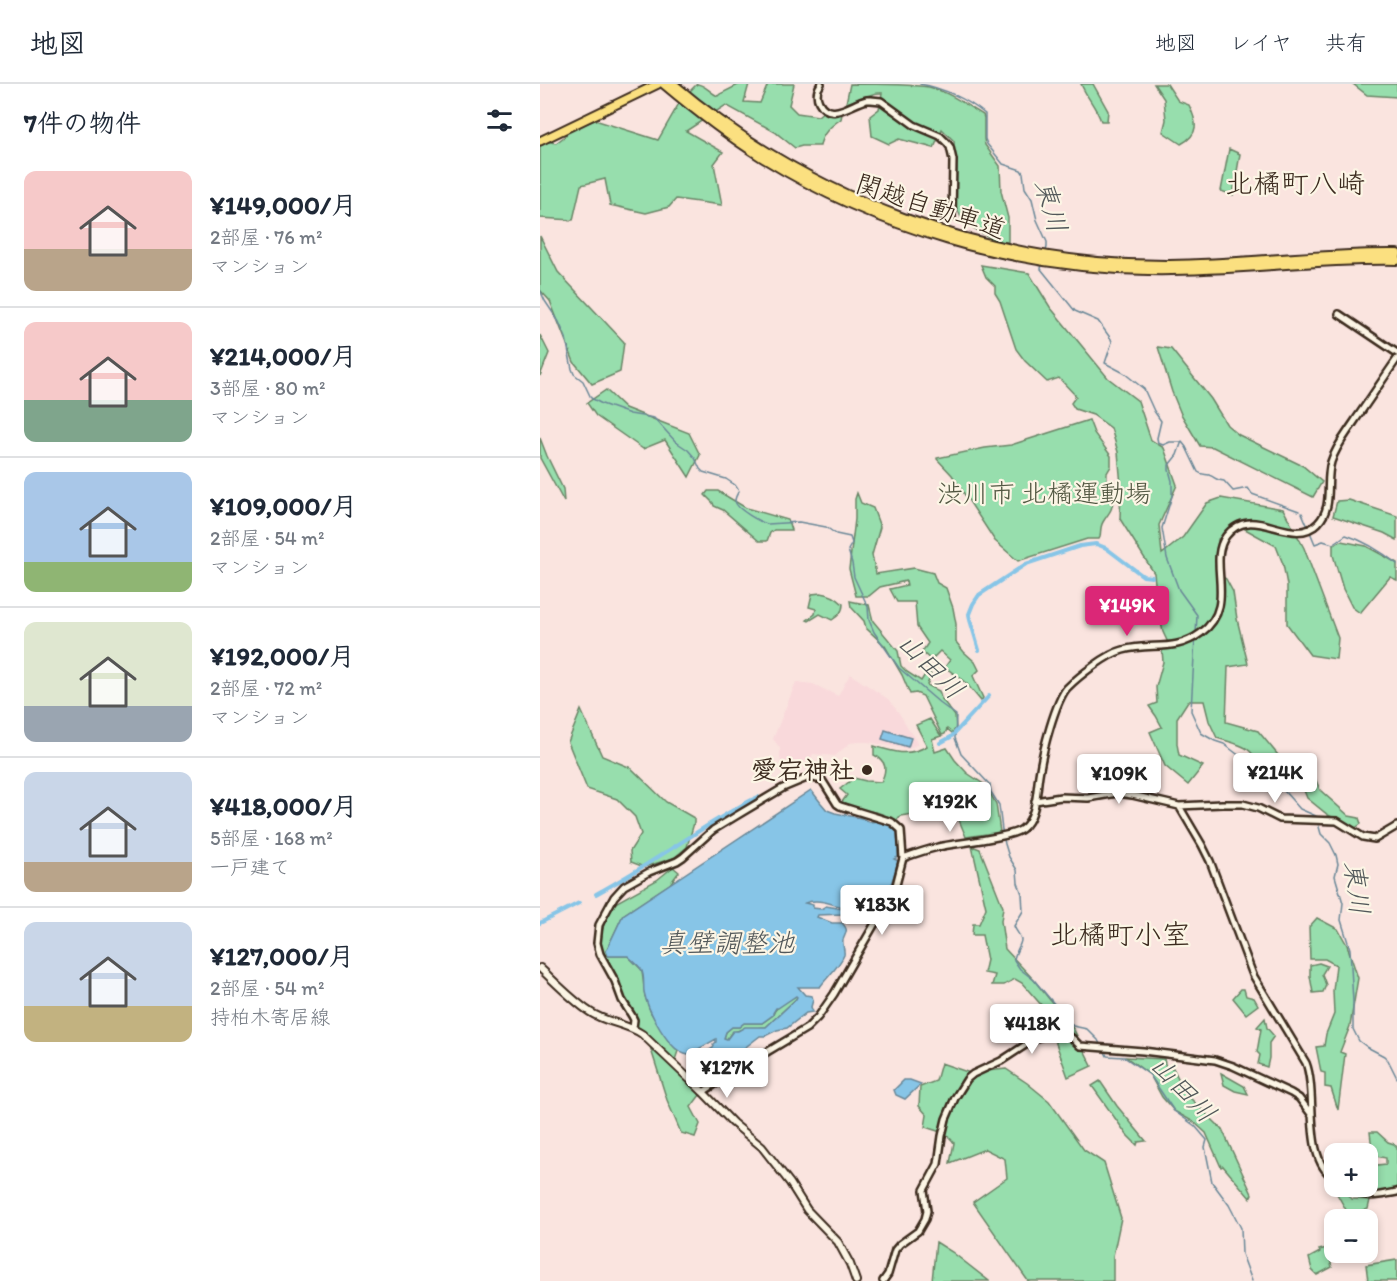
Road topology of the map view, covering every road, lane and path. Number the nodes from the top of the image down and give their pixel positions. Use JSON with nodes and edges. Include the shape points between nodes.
{"nodes":[{"id":1,"x":658,"y":84,"type":"edge"},
{"id":2,"x":664,"y":84,"type":"edge"},
{"id":3,"x":673,"y":84,"type":"edge"},
{"id":4,"x":821,"y":84,"type":"edge"},
{"id":5,"x":685,"y":98,"type":"junction"},
{"id":6,"x":540,"y":141,"type":"edge"},
{"id":7,"x":952,"y":217,"type":"dead end"},
{"id":8,"x":1397,"y":254,"type":"edge"},
{"id":9,"x":1397,"y":260,"type":"edge"},
{"id":10,"x":1084,"y":263,"type":"junction"},
{"id":11,"x":1339,"y":314,"type":"dead end"},
{"id":12,"x":1397,"y":353,"type":"edge"},
{"id":13,"x":1397,"y":359,"type":"edge"},
{"id":14,"x":1035,"y":801,"type":"junction"},
{"id":15,"x":1179,"y":806,"type":"junction"},
{"id":16,"x":1397,"y":826,"type":"edge"},
{"id":17,"x":903,"y":858,"type":"junction"},
{"id":18,"x":540,"y":968,"type":"edge"},
{"id":19,"x":633,"y":1028,"type":"junction"},
{"id":20,"x":703,"y":1092,"type":"junction"},
{"id":21,"x":1311,"y":1114,"type":"junction"},
{"id":22,"x":1324,"y":1168,"type":"edge"},
{"id":23,"x":1397,"y":1192,"type":"edge"},
{"id":24,"x":1378,"y":1195,"type":"edge"},
{"id":25,"x":856,"y":1281,"type":"edge"},
{"id":26,"x":883,"y":1281,"type":"edge"}],
"edges":[{"from":1,"to":6,"type":"main road"},
{"from":2,"to":5,"type":"highway","name":"関越自動車道"},
{"from":3,"to":5,"type":"highway","name":"関越自動車道"},
{"from":4,"to":7,"type":"street","via":[[818,98],[823,108],[842,111],[867,100],[881,101],[948,143],[952,153]]},
{"from":5,"to":10,"type":"highway","name":"関越自動車道","via":[[766,153],[881,210],[993,248],[1040,260]]},
{"from":8,"to":10,"type":"highway","name":"関越自動車道","via":[[1181,265]]},
{"from":9,"to":10,"type":"highway","name":"関越自動車道","via":[[1195,270]]},
{"from":11,"to":12,"type":"street"},
{"from":13,"to":14,"type":"street","via":[[1335,453],[1323,518],[1311,529],[1302,531],[1289,532],[1255,523],[1242,524],[1230,531],[1221,546],[1219,607],[1206,629],[1179,645],[1119,651],[1066,689],[1043,755]]},
{"from":14,"to":15,"type":"street","via":[[1118,793]]},
{"from":14,"to":17,"type":"street","via":[[1022,830],[936,847]]},
{"from":15,"to":16,"type":"street","via":[[1243,804],[1280,819],[1337,822],[1359,835],[1376,839]]},
{"from":15,"to":21,"type":"street","via":[[1210,861],[1253,975],[1306,1063]]},
{"from":17,"to":19,"type":"street","via":[[898,826],[840,806],[822,780],[807,778],[735,816],[677,861],[655,868],[624,886],[602,916],[597,934],[600,954],[634,1020]]},
{"from":17,"to":20,"type":"street","via":[[895,889],[818,1017],[807,1028]]},
{"from":18,"to":19,"type":"main road","via":[[591,1013]]},
{"from":19,"to":20,"type":"main road"},
{"from":20,"to":25,"type":"main road","via":[[762,1147],[807,1210],[837,1242]]},
{"from":21,"to":22,"type":"street"},
{"from":21,"to":26,"type":"street","via":[[1291,1093],[1224,1062],[1080,1046],[1068,1035],[1047,1033],[973,1074],[961,1088],[946,1119],[938,1164],[924,1190],[925,1219],[918,1231],[895,1250]]},
{"from":23,"to":24,"type":"street"}]}
